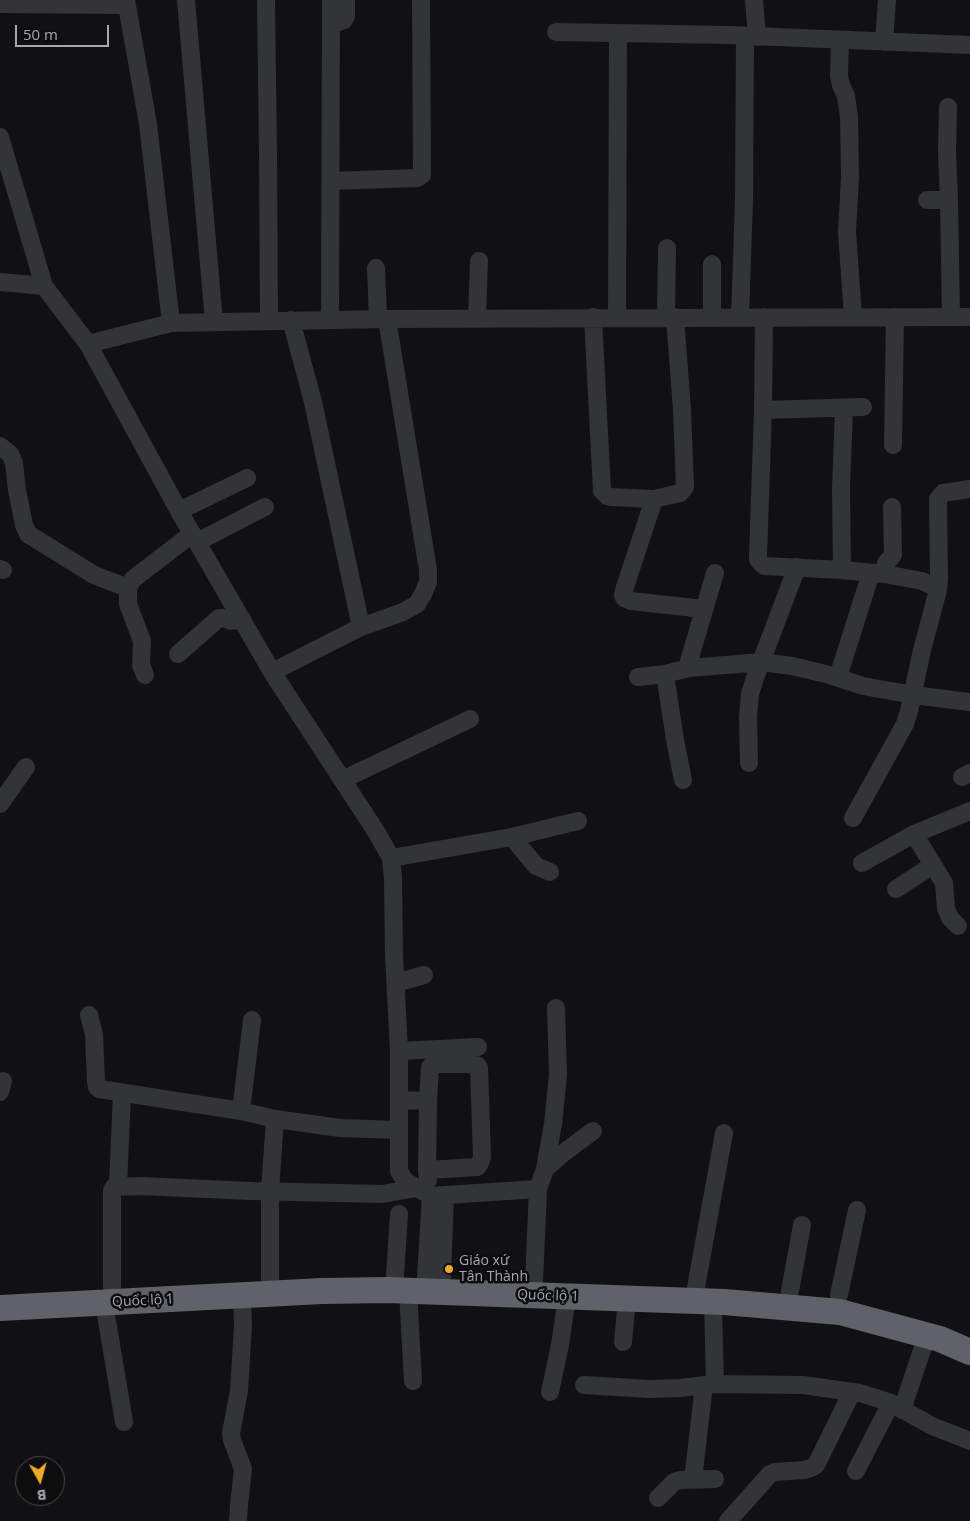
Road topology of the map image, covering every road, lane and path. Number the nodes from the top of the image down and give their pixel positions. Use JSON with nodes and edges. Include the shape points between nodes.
{"nodes":[{"id":1,"x":186,"y":0,"type":"edge"},
{"id":2,"x":266,"y":0,"type":"edge"},
{"id":3,"x":331,"y":0,"type":"edge"},
{"id":4,"x":346,"y":0,"type":"edge"},
{"id":5,"x":421,"y":0,"type":"edge"},
{"id":6,"x":754,"y":0,"type":"edge"},
{"id":7,"x":887,"y":0,"type":"edge"},
{"id":8,"x":127,"y":2,"type":"edge"},
{"id":9,"x":0,"y":4,"type":"edge"},
{"id":10,"x":331,"y":23,"type":"junction"},
{"id":11,"x":556,"y":32,"type":"dead end"},
{"id":12,"x":618,"y":34,"type":"junction"},
{"id":13,"x":751,"y":36,"type":"junction"},
{"id":14,"x":840,"y":40,"type":"junction"},
{"id":15,"x":884,"y":42,"type":"junction"},
{"id":16,"x":970,"y":46,"type":"edge"},
{"id":17,"x":948,"y":107,"type":"dead end"},
{"id":18,"x":0,"y":137,"type":"edge"},
{"id":19,"x":331,"y":181,"type":"junction"},
{"id":20,"x":927,"y":200,"type":"dead end"},
{"id":21,"x":949,"y":200,"type":"junction"},
{"id":22,"x":667,"y":248,"type":"dead end"},
{"id":23,"x":478,"y":261,"type":"dead end"},
{"id":24,"x":712,"y":264,"type":"dead end"},
{"id":25,"x":376,"y":268,"type":"dead end"},
{"id":26,"x":0,"y":282,"type":"edge"},
{"id":27,"x":44,"y":286,"type":"junction"},
{"id":28,"x":970,"y":316,"type":"edge"},
{"id":29,"x":593,"y":317,"type":"junction"},
{"id":30,"x":617,"y":317,"type":"junction"},
{"id":31,"x":670,"y":317,"type":"junction"},
{"id":32,"x":712,"y":317,"type":"junction"},
{"id":33,"x":740,"y":317,"type":"junction"},
{"id":34,"x":764,"y":317,"type":"junction"},
{"id":35,"x":853,"y":317,"type":"junction"},
{"id":36,"x":895,"y":317,"type":"junction"},
{"id":37,"x":950,"y":317,"type":"junction"},
{"id":38,"x":477,"y":318,"type":"junction"},
{"id":39,"x":382,"y":319,"type":"junction"},
{"id":40,"x":291,"y":320,"type":"junction"},
{"id":41,"x":330,"y":320,"type":"junction"},
{"id":42,"x":269,"y":321,"type":"junction"},
{"id":43,"x":214,"y":322,"type":"junction"},
{"id":44,"x":171,"y":323,"type":"junction"},
{"id":45,"x":88,"y":344,"type":"junction"},
{"id":46,"x":863,"y":407,"type":"dead end"},
{"id":47,"x":844,"y":408,"type":"junction"},
{"id":48,"x":763,"y":410,"type":"junction"},
{"id":49,"x":894,"y":445,"type":"dead end"},
{"id":50,"x":0,"y":446,"type":"edge"},
{"id":51,"x":247,"y":478,"type":"dead end"},
{"id":52,"x":970,"y":489,"type":"edge"},
{"id":53,"x":654,"y":498,"type":"junction"},
{"id":54,"x":892,"y":506,"type":"dead end"},
{"id":55,"x":265,"y":507,"type":"dead end"},
{"id":56,"x":179,"y":512,"type":"junction"},
{"id":57,"x":195,"y":538,"type":"junction"},
{"id":58,"x":797,"y":567,"type":"junction"},
{"id":59,"x":842,"y":570,"type":"junction"},
{"id":60,"x":715,"y":573,"type":"dead end"},
{"id":61,"x":878,"y":574,"type":"junction"},
{"id":62,"x":128,"y":588,"type":"junction"},
{"id":63,"x":938,"y":590,"type":"junction"},
{"id":64,"x":704,"y":609,"type":"junction"},
{"id":65,"x":242,"y":619,"type":"junction"},
{"id":66,"x":361,"y":627,"type":"junction"},
{"id":67,"x":178,"y":654,"type":"dead end"},
{"id":68,"x":762,"y":662,"type":"junction"},
{"id":69,"x":689,"y":668,"type":"junction"},
{"id":70,"x":272,"y":672,"type":"junction"},
{"id":71,"x":665,"y":674,"type":"junction"},
{"id":72,"x":145,"y":675,"type":"dead end"},
{"id":73,"x":638,"y":677,"type":"dead end"},
{"id":74,"x":838,"y":677,"type":"junction"},
{"id":75,"x":913,"y":695,"type":"junction"},
{"id":76,"x":970,"y":702,"type":"edge"},
{"id":77,"x":470,"y":719,"type":"dead end"},
{"id":78,"x":749,"y":763,"type":"dead end"},
{"id":79,"x":26,"y":767,"type":"dead end"},
{"id":80,"x":342,"y":780,"type":"junction"},
{"id":81,"x":683,"y":780,"type":"dead end"},
{"id":82,"x":0,"y":804,"type":"edge"},
{"id":83,"x":970,"y":812,"type":"edge"},
{"id":84,"x":852,"y":818,"type":"dead end"},
{"id":85,"x":578,"y":821,"type":"dead end"},
{"id":86,"x":914,"y":834,"type":"junction"},
{"id":87,"x":512,"y":837,"type":"junction"},
{"id":88,"x":390,"y":858,"type":"junction"},
{"id":89,"x":862,"y":862,"type":"dead end"},
{"id":90,"x":933,"y":865,"type":"junction"},
{"id":91,"x":550,"y":872,"type":"dead end"},
{"id":92,"x":896,"y":889,"type":"dead end"},
{"id":93,"x":958,"y":926,"type":"dead end"},
{"id":94,"x":424,"y":975,"type":"dead end"},
{"id":95,"x":396,"y":983,"type":"junction"},
{"id":96,"x":556,"y":1008,"type":"dead end"},
{"id":97,"x":89,"y":1015,"type":"dead end"},
{"id":98,"x":252,"y":1020,"type":"dead end"},
{"id":99,"x":478,"y":1047,"type":"dead end"},
{"id":100,"x":400,"y":1051,"type":"junction"},
{"id":101,"x":122,"y":1092,"type":"junction"},
{"id":102,"x":400,"y":1100,"type":"junction"},
{"id":103,"x":428,"y":1101,"type":"junction"},
{"id":104,"x":241,"y":1111,"type":"junction"},
{"id":105,"x":275,"y":1119,"type":"junction"},
{"id":106,"x":400,"y":1130,"type":"junction"},
{"id":107,"x":593,"y":1131,"type":"dead end"},
{"id":108,"x":724,"y":1133,"type":"dead end"},
{"id":109,"x":545,"y":1169,"type":"junction"},
{"id":110,"x":427,"y":1170,"type":"junction"},
{"id":111,"x":118,"y":1186,"type":"junction"},
{"id":112,"x":538,"y":1189,"type":"junction"},
{"id":113,"x":270,"y":1191,"type":"junction"},
{"id":114,"x":431,"y":1193,"type":"junction"},
{"id":115,"x":857,"y":1210,"type":"dead end"},
{"id":116,"x":399,"y":1214,"type":"dead end"},
{"id":117,"x":802,"y":1225,"type":"dead end"},
{"id":118,"x":270,"y":1279,"type":"junction"},
{"id":119,"x":418,"y":1280,"type":"junction"},
{"id":120,"x":534,"y":1282,"type":"junction"},
{"id":121,"x":790,"y":1291,"type":"junction"},
{"id":122,"x":704,"y":1294,"type":"junction"},
{"id":123,"x":108,"y":1295,"type":"junction"},
{"id":124,"x":839,"y":1295,"type":"junction"},
{"id":125,"x":0,"y":1296,"type":"edge"},
{"id":126,"x":242,"y":1296,"type":"junction"},
{"id":127,"x":567,"y":1297,"type":"junction"},
{"id":128,"x":627,"y":1299,"type":"junction"},
{"id":129,"x":0,"y":1308,"type":"edge"},
{"id":130,"x":970,"y":1334,"type":"edge"},
{"id":131,"x":927,"y":1335,"type":"junction"},
{"id":132,"x":623,"y":1342,"type":"dead end"},
{"id":133,"x":970,"y":1352,"type":"edge"},
{"id":134,"x":413,"y":1381,"type":"dead end"},
{"id":135,"x":584,"y":1385,"type":"dead end"},
{"id":136,"x":709,"y":1385,"type":"junction"},
{"id":137,"x":550,"y":1392,"type":"dead end"},
{"id":138,"x":852,"y":1392,"type":"junction"},
{"id":139,"x":896,"y":1406,"type":"junction"},
{"id":140,"x":124,"y":1422,"type":"dead end"},
{"id":141,"x":970,"y":1441,"type":"edge"},
{"id":142,"x":856,"y":1471,"type":"dead end"},
{"id":143,"x":715,"y":1479,"type":"dead end"},
{"id":144,"x":693,"y":1480,"type":"junction"},
{"id":145,"x":658,"y":1498,"type":"dead end"},
{"id":146,"x":238,"y":1521,"type":"edge"},
{"id":147,"x":728,"y":1521,"type":"edge"}],
"edges":[{"from":1,"to":43,"type":"street"},
{"from":2,"to":42,"type":"street"},
{"from":3,"to":10,"type":"street"},
{"from":4,"to":10,"type":"street","via":[[344,20]]},
{"from":5,"to":19,"type":"street","via":[[422,175],[417,178]]},
{"from":6,"to":13,"type":"street"},
{"from":7,"to":15,"type":"street"},
{"from":8,"to":9,"type":"street"},
{"from":8,"to":44,"type":"street","via":[[148,124]]},
{"from":10,"to":19,"type":"street"},
{"from":11,"to":12,"type":"street"},
{"from":12,"to":13,"type":"street"},
{"from":12,"to":30,"type":"street"},
{"from":13,"to":14,"type":"street"},
{"from":13,"to":33,"type":"street"},
{"from":14,"to":15,"type":"street"},
{"from":14,"to":35,"type":"street","via":[[839,76],[849,118],[847,232]]},
{"from":15,"to":16,"type":"street"},
{"from":17,"to":21,"type":"street"},
{"from":18,"to":27,"type":"street"},
{"from":19,"to":41,"type":"street"},
{"from":20,"to":21,"type":"street"},
{"from":21,"to":37,"type":"street"},
{"from":22,"to":31,"type":"street"},
{"from":23,"to":38,"type":"street"},
{"from":24,"to":32,"type":"street"},
{"from":25,"to":39,"type":"street"},
{"from":26,"to":27,"type":"street"},
{"from":27,"to":45,"type":"street"},
{"from":28,"to":37,"type":"street"},
{"from":29,"to":30,"type":"street"},
{"from":29,"to":38,"type":"street"},
{"from":29,"to":53,"type":"street","via":[[602,491],[611,497]]},
{"from":30,"to":31,"type":"street"},
{"from":31,"to":32,"type":"street"},
{"from":31,"to":53,"type":"street","via":[[682,410],[685,487],[680,493]]},
{"from":32,"to":33,"type":"street"},
{"from":33,"to":34,"type":"street"},
{"from":34,"to":35,"type":"street"},
{"from":34,"to":48,"type":"street"},
{"from":35,"to":36,"type":"street"},
{"from":36,"to":37,"type":"street"},
{"from":36,"to":49,"type":"street"},
{"from":38,"to":39,"type":"street"},
{"from":39,"to":41,"type":"street"},
{"from":39,"to":66,"type":"street","via":[[428,582],[417,604]]},
{"from":40,"to":41,"type":"street"},
{"from":40,"to":42,"type":"street"},
{"from":40,"to":66,"type":"street","via":[[313,402]]},
{"from":42,"to":43,"type":"street"},
{"from":43,"to":44,"type":"street"},
{"from":44,"to":45,"type":"street"},
{"from":45,"to":56,"type":"street"},
{"from":46,"to":47,"type":"street"},
{"from":47,"to":48,"type":"street"},
{"from":47,"to":59,"type":"street"},
{"from":48,"to":58,"type":"street","via":[[758,560],[764,566]]},
{"from":50,"to":62,"type":"street","via":[[10,454],[14,463],[16,490],[28,534],[94,575]]},
{"from":51,"to":56,"type":"street"},
{"from":52,"to":63,"type":"street","via":[[943,493],[938,499]]},
{"from":53,"to":64,"type":"street","via":[[624,598]]},
{"from":54,"to":61,"type":"street","via":[[893,555]]},
{"from":55,"to":57,"type":"street"},
{"from":56,"to":57,"type":"street"},
{"from":57,"to":62,"type":"street","via":[[133,579]]},
{"from":57,"to":65,"type":"street"},
{"from":58,"to":59,"type":"street"},
{"from":58,"to":68,"type":"street"},
{"from":59,"to":61,"type":"street"},
{"from":60,"to":64,"type":"street"},
{"from":61,"to":63,"type":"street","via":[[922,581]]},
{"from":61,"to":74,"type":"street"},
{"from":62,"to":72,"type":"street","via":[[128,604],[142,641],[141,665]]},
{"from":63,"to":75,"type":"street"},
{"from":64,"to":69,"type":"street"},
{"from":65,"to":67,"type":"street","via":[[219,618]]},
{"from":65,"to":70,"type":"street"},
{"from":66,"to":70,"type":"street"},
{"from":68,"to":69,"type":"street"},
{"from":68,"to":74,"type":"street"},
{"from":68,"to":78,"type":"street","via":[[750,694]]},
{"from":69,"to":71,"type":"street"},
{"from":70,"to":80,"type":"street"},
{"from":71,"to":73,"type":"street"},
{"from":71,"to":81,"type":"street"},
{"from":74,"to":75,"type":"street","via":[[863,686]]},
{"from":75,"to":76,"type":"street"},
{"from":75,"to":84,"type":"street","via":[[905,724]]},
{"from":77,"to":80,"type":"street"},
{"from":79,"to":82,"type":"street"},
{"from":80,"to":88,"type":"street"},
{"from":83,"to":86,"type":"street"},
{"from":85,"to":87,"type":"street"},
{"from":86,"to":89,"type":"street"},
{"from":86,"to":90,"type":"street"},
{"from":87,"to":88,"type":"street"},
{"from":87,"to":91,"type":"street","via":[[536,866]]},
{"from":88,"to":95,"type":"street"},
{"from":90,"to":92,"type":"street"},
{"from":90,"to":93,"type":"street","via":[[944,883],[948,914]]},
{"from":94,"to":95,"type":"street"},
{"from":95,"to":100,"type":"street"},
{"from":96,"to":109,"type":"street","via":[[558,1076],[554,1124]]},
{"from":97,"to":101,"type":"street","via":[[94,1034],[97,1087]]},
{"from":98,"to":104,"type":"street"},
{"from":99,"to":100,"type":"street"},
{"from":100,"to":102,"type":"street"},
{"from":101,"to":104,"type":"street"},
{"from":101,"to":111,"type":"street"},
{"from":102,"to":103,"type":"street"},
{"from":102,"to":106,"type":"street"},
{"from":103,"to":110,"type":"street"},
{"from":103,"to":110,"type":"street","via":[[432,1065],[472,1064],[479,1068],[480,1163],[477,1167]]},
{"from":104,"to":105,"type":"street"},
{"from":105,"to":106,"type":"street","via":[[340,1128]]},
{"from":105,"to":113,"type":"street"},
{"from":106,"to":114,"type":"street","via":[[399,1171],[405,1181]]},
{"from":107,"to":109,"type":"street"},
{"from":108,"to":122,"type":"street"},
{"from":109,"to":112,"type":"street"},
{"from":110,"to":114,"type":"street"},
{"from":111,"to":113,"type":"street"},
{"from":111,"to":123,"type":"street","via":[[112,1190]]},
{"from":112,"to":114,"type":"street"},
{"from":112,"to":120,"type":"street"},
{"from":113,"to":114,"type":"street"},
{"from":113,"to":118,"type":"street"},
{"from":114,"to":119,"type":"street"},
{"from":115,"to":124,"type":"street"},
{"from":116,"to":119,"type":"street"},
{"from":117,"to":121,"type":"street"},
{"from":118,"to":119,"type":"highway","name":"Quốc lộ 1","via":[[331,1275]]},
{"from":118,"to":123,"type":"highway","name":"Quốc lộ 1","via":[[171,1282]]},
{"from":119,"to":120,"type":"highway","name":"Quốc lộ 1"},
{"from":119,"to":126,"type":"highway","name":"Quốc lộ 1","via":[[388,1290]]},
{"from":119,"to":127,"type":"highway","name":"Quốc lộ 1"},
{"from":119,"to":134,"type":"street"},
{"from":120,"to":122,"type":"highway","name":"Quốc lộ 1"},
{"from":121,"to":122,"type":"highway","name":"Quốc lộ 1","via":[[768,1289]]},
{"from":121,"to":124,"type":"highway","name":"Quốc lộ 1"},
{"from":122,"to":128,"type":"highway","name":"Quốc lộ 1"},
{"from":122,"to":131,"type":"highway","name":"Quốc lộ 1","via":[[840,1312]]},
{"from":122,"to":136,"type":"street"},
{"from":123,"to":125,"type":"highway","name":"Quốc lộ 1"},
{"from":123,"to":126,"type":"highway","name":"Quốc lộ 1"},
{"from":123,"to":129,"type":"highway","name":"Quốc lộ 1"},
{"from":123,"to":140,"type":"street"},
{"from":124,"to":130,"type":"highway","name":"Quốc lộ 1","via":[[898,1309]]},
{"from":126,"to":146,"type":"street","via":[[239,1391],[231,1433],[243,1469]]},
{"from":127,"to":128,"type":"highway","name":"Quốc lộ 1"},
{"from":127,"to":137,"type":"street"},
{"from":128,"to":132,"type":"street"},
{"from":131,"to":133,"type":"highway","name":"Quốc lộ 1"},
{"from":131,"to":139,"type":"street"},
{"from":135,"to":136,"type":"street","via":[[649,1389]]},
{"from":136,"to":138,"type":"street","via":[[803,1385]]},
{"from":136,"to":144,"type":"street"},
{"from":138,"to":139,"type":"street"},
{"from":138,"to":147,"type":"street","via":[[816,1465],[804,1470],[770,1474]]},
{"from":139,"to":141,"type":"street","via":[[932,1426]]},
{"from":139,"to":142,"type":"street"},
{"from":143,"to":144,"type":"street"},
{"from":144,"to":145,"type":"street","via":[[674,1482]]}]}
